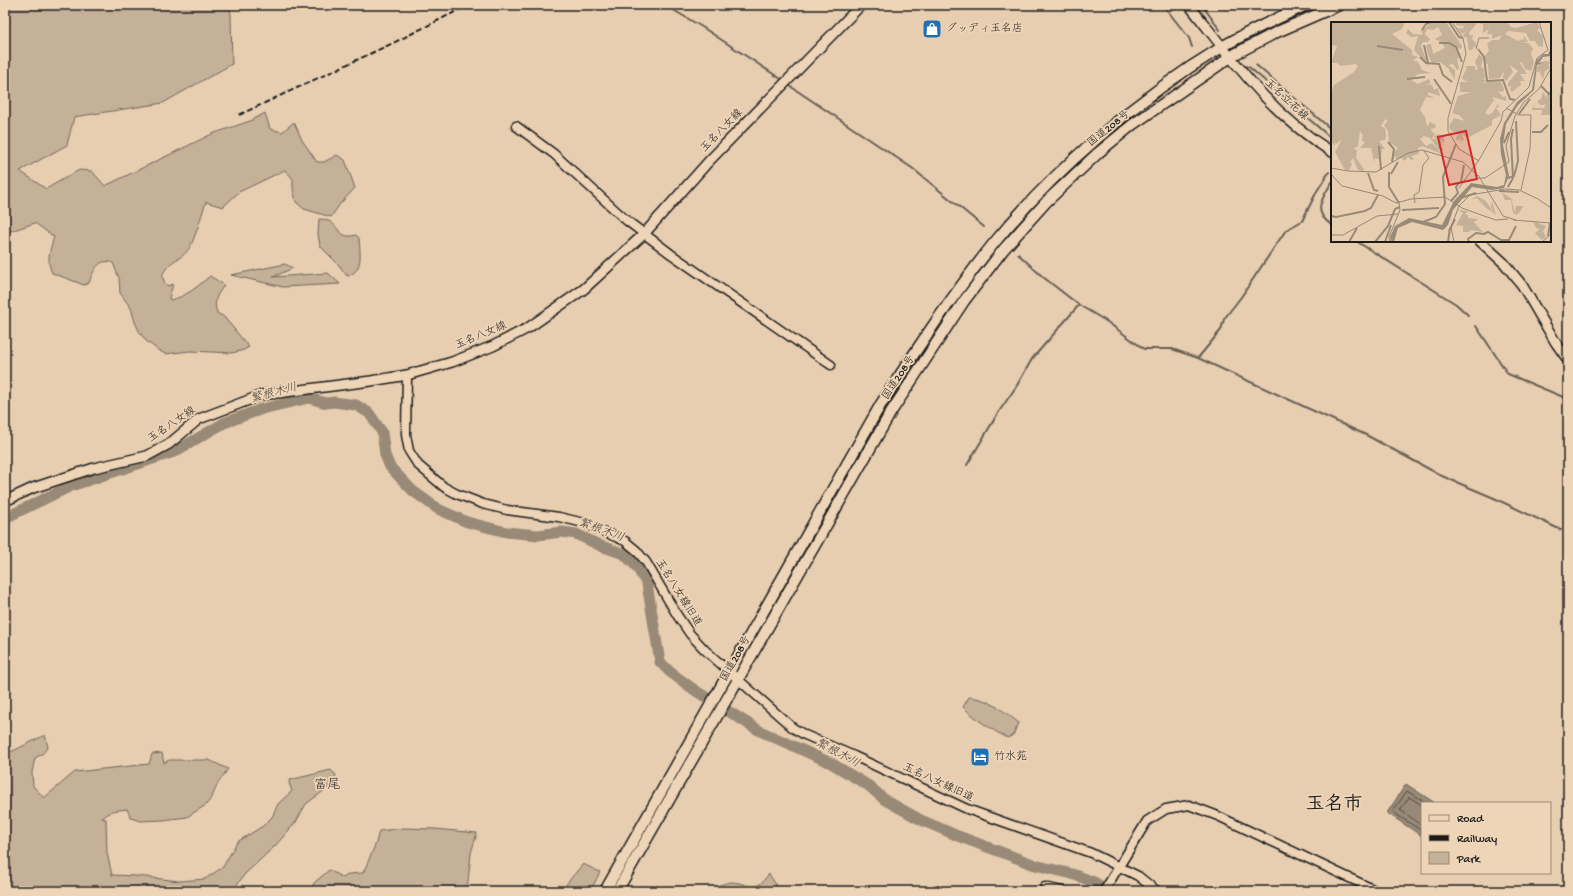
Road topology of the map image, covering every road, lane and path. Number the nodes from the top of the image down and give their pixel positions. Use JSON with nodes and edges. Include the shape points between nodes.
{"nodes":[{"id":1,"x":861,"y":5,"type":"edge"},
{"id":2,"x":1189,"y":5,"type":"edge"},
{"id":3,"x":1306,"y":5,"type":"edge"},
{"id":4,"x":1340,"y":5,"type":"edge"},
{"id":5,"x":1222,"y":47,"type":"junction"},
{"id":6,"x":1229,"y":58,"type":"junction"},
{"id":7,"x":516,"y":126,"type":"dead end"},
{"id":8,"x":1331,"y":151,"type":"edge"},
{"id":9,"x":644,"y":234,"type":"junction"},
{"id":10,"x":1481,"y":242,"type":"edge"},
{"id":11,"x":1568,"y":360,"type":"edge"},
{"id":12,"x":831,"y":365,"type":"dead end"},
{"id":13,"x":407,"y":375,"type":"junction"},
{"id":14,"x":5,"y":501,"type":"edge"},
{"id":15,"x":727,"y":676,"type":"junction"},
{"id":16,"x":736,"y":683,"type":"junction"},
{"id":17,"x":1119,"y":866,"type":"junction"},
{"id":18,"x":1045,"y":887,"type":"dead end"},
{"id":19,"x":605,"y":891,"type":"edge"},
{"id":20,"x":617,"y":891,"type":"edge"},
{"id":21,"x":1062,"y":891,"type":"edge"},
{"id":22,"x":1104,"y":891,"type":"edge"},
{"id":23,"x":1157,"y":891,"type":"edge"},
{"id":24,"x":1377,"y":891,"type":"edge"}],
"edges":[{"from":1,"to":9,"type":"main road","name":"玉名八女線","via":[[709,161]]},
{"from":2,"to":5,"type":"main road"},
{"from":3,"to":5,"type":"highway","name":"国道208号"},
{"from":4,"to":6,"type":"highway","name":"国道208号","via":[[1277,32]]},
{"from":5,"to":6,"type":"main road"},
{"from":5,"to":15,"type":"highway","name":"国道208号","via":[[1150,96],[1089,145],[1040,193],[995,243],[927,332],[881,404]]},
{"from":6,"to":8,"type":"main road","name":"玉名立花線","via":[[1284,117],[1312,140]]},
{"from":6,"to":16,"type":"highway","name":"国道208号","via":[[1132,125],[1098,153],[1043,205],[1003,250],[964,300],[891,412]]},
{"from":7,"to":9,"type":"street","via":[[554,154]]},
{"from":9,"to":12,"type":"street"},
{"from":9,"to":13,"type":"main road","name":"玉名八女線","via":[[584,289],[528,328],[493,346],[452,362]]},
{"from":10,"to":11,"type":"main road","via":[[1504,263],[1522,285]]},
{"from":13,"to":14,"type":"main road","name":"玉名八女線","via":[[262,395],[199,419],[169,444],[147,456],[94,468],[34,488]]},
{"from":13,"to":15,"type":"street","name":"玉名八女線旧道","via":[[406,435],[409,451],[418,465],[444,487],[483,504],[584,523],[625,541],[646,562],[690,634]]},
{"from":15,"to":16,"type":"street","name":"玉名八女線旧道"},
{"from":15,"to":19,"type":"highway","name":"国道208号"},
{"from":16,"to":17,"type":"street","name":"玉名八女線旧道","via":[[805,735],[967,809]]},
{"from":16,"to":20,"type":"highway","name":"国道208号"},
{"from":17,"to":22,"type":"street"},
{"from":17,"to":23,"type":"street","name":"玉名八女線旧道","via":[[1138,876]]},
{"from":17,"to":24,"type":"street","via":[[1147,821],[1166,809],[1188,806],[1218,816]]},
{"from":18,"to":21,"type":"street"}]}
